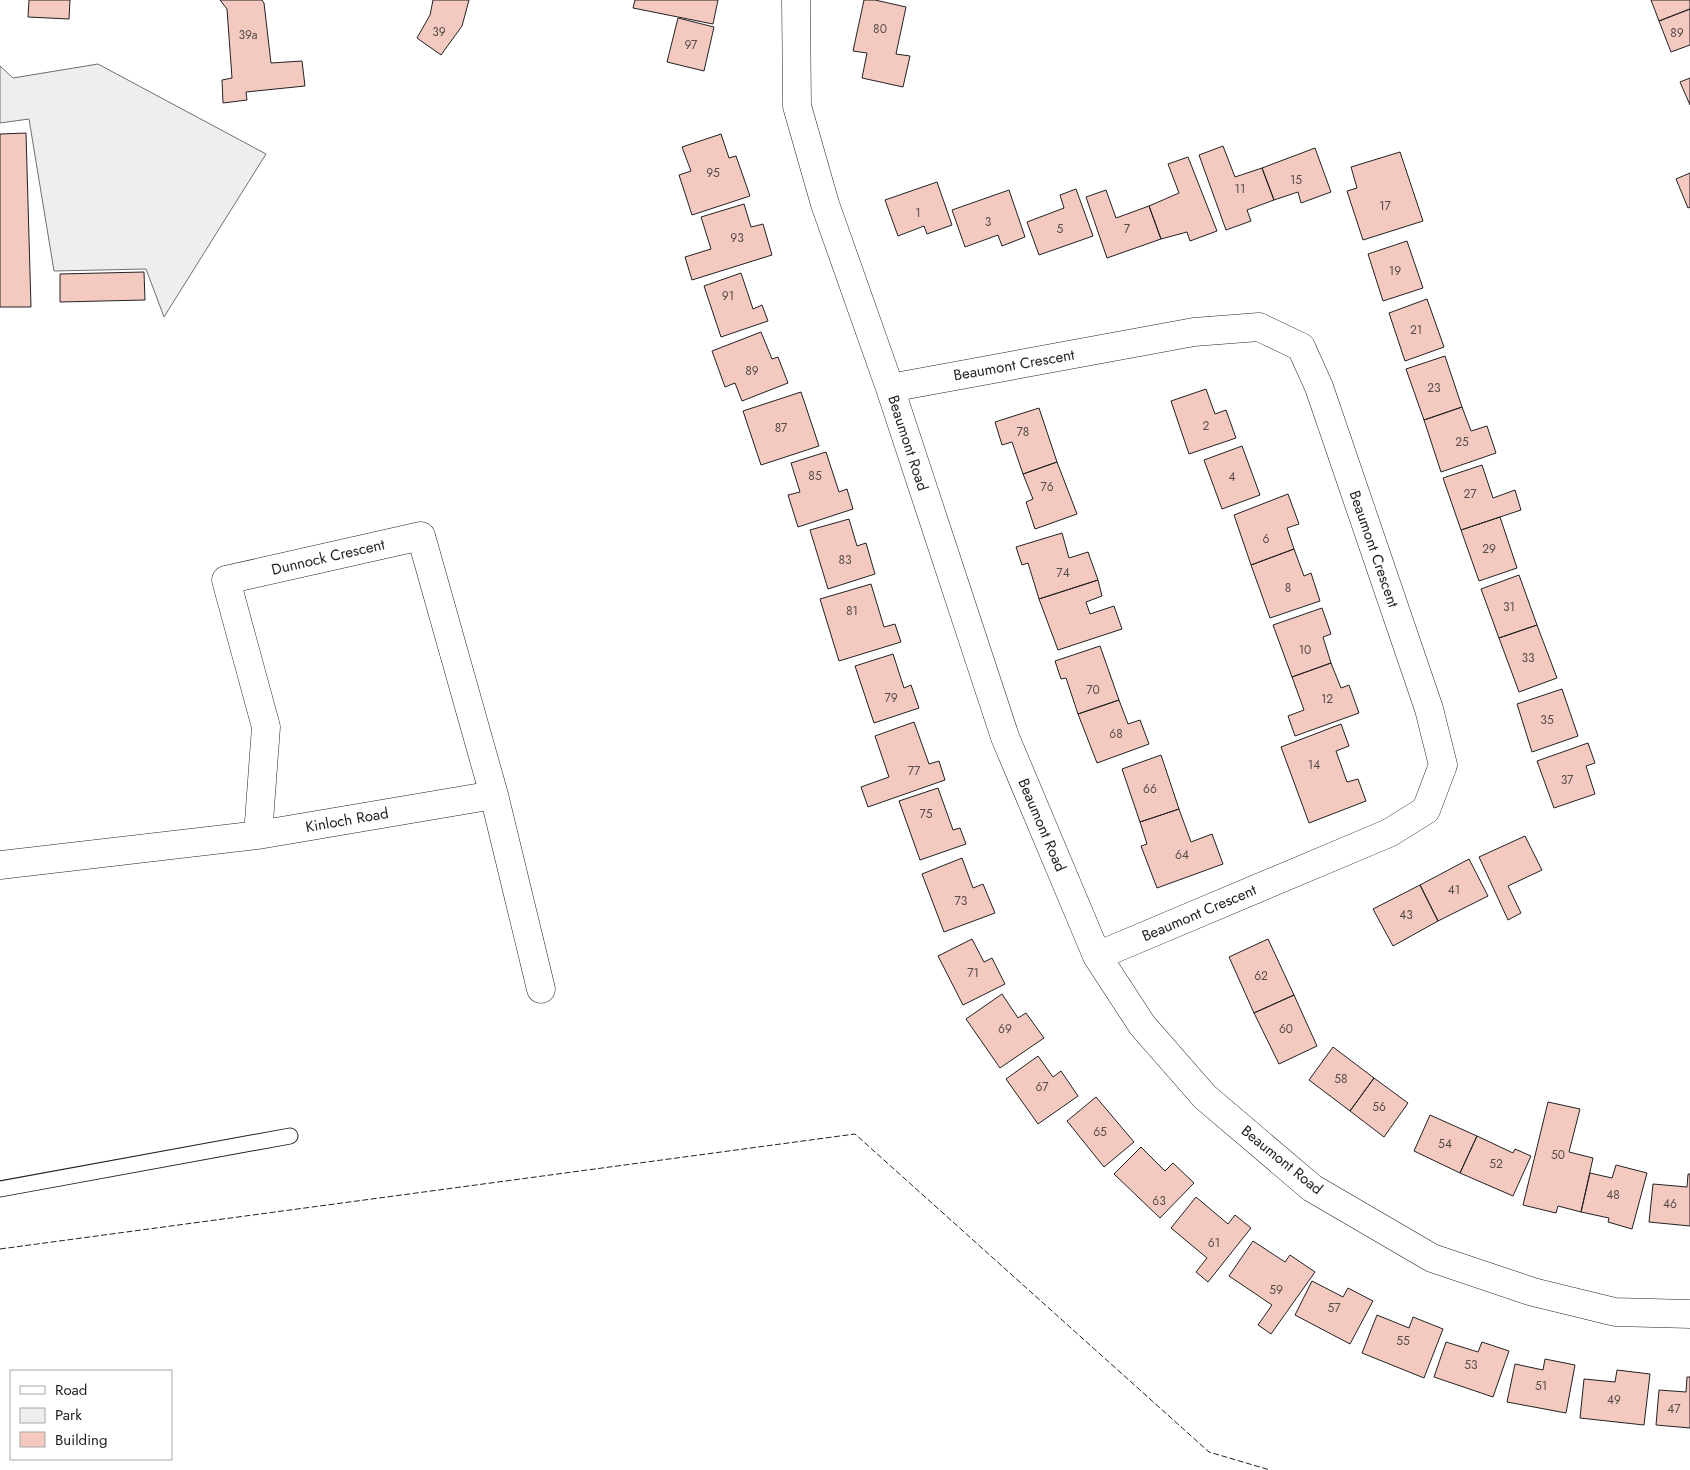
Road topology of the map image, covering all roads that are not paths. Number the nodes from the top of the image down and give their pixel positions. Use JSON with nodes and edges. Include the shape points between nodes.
{"nodes":[{"id":1,"x":796,"y":0,"type":"edge"},
{"id":2,"x":890,"y":388,"type":"junction"},
{"id":3,"x":494,"y":795,"type":"junction"},
{"id":4,"x":258,"y":835,"type":"junction"},
{"id":5,"x":0,"y":865,"type":"edge"},
{"id":6,"x":1097,"y":956,"type":"junction"},
{"id":7,"x":542,"y":989,"type":"dead end"},
{"id":8,"x":290,"y":1136,"type":"dead end"},
{"id":9,"x":0,"y":1189,"type":"edge"},
{"id":10,"x":1690,"y":1314,"type":"edge"}],
"edges":[{"from":1,"to":2,"type":"street","name":"Beaumont Road","via":[[798,106],[825,204]]},
{"from":2,"to":6,"type":"street","name":"Beaumont Road","via":[[1005,737]]},
{"from":2,"to":6,"type":"street","name":"Beaumont Crescent","via":[[1194,332],[1259,327],[1301,348],[1320,387],[1429,709],[1443,765],[1426,810],[1389,833]]},
{"from":3,"to":4,"type":"street","name":"Kinloch Road"},
{"from":3,"to":4,"type":"street","name":"Dunnock Crescent","via":[[421,536],[226,580],[266,727]]},
{"from":3,"to":7,"type":"street"},
{"from":4,"to":5,"type":"street","name":"Kinloch Road"},
{"from":6,"to":10,"type":"street","name":"Beaumont Road","via":[[1142,1025],[1205,1097],[1312,1188],[1432,1258],[1524,1289],[1615,1312]]},
{"from":8,"to":9,"type":"lane"}]}
